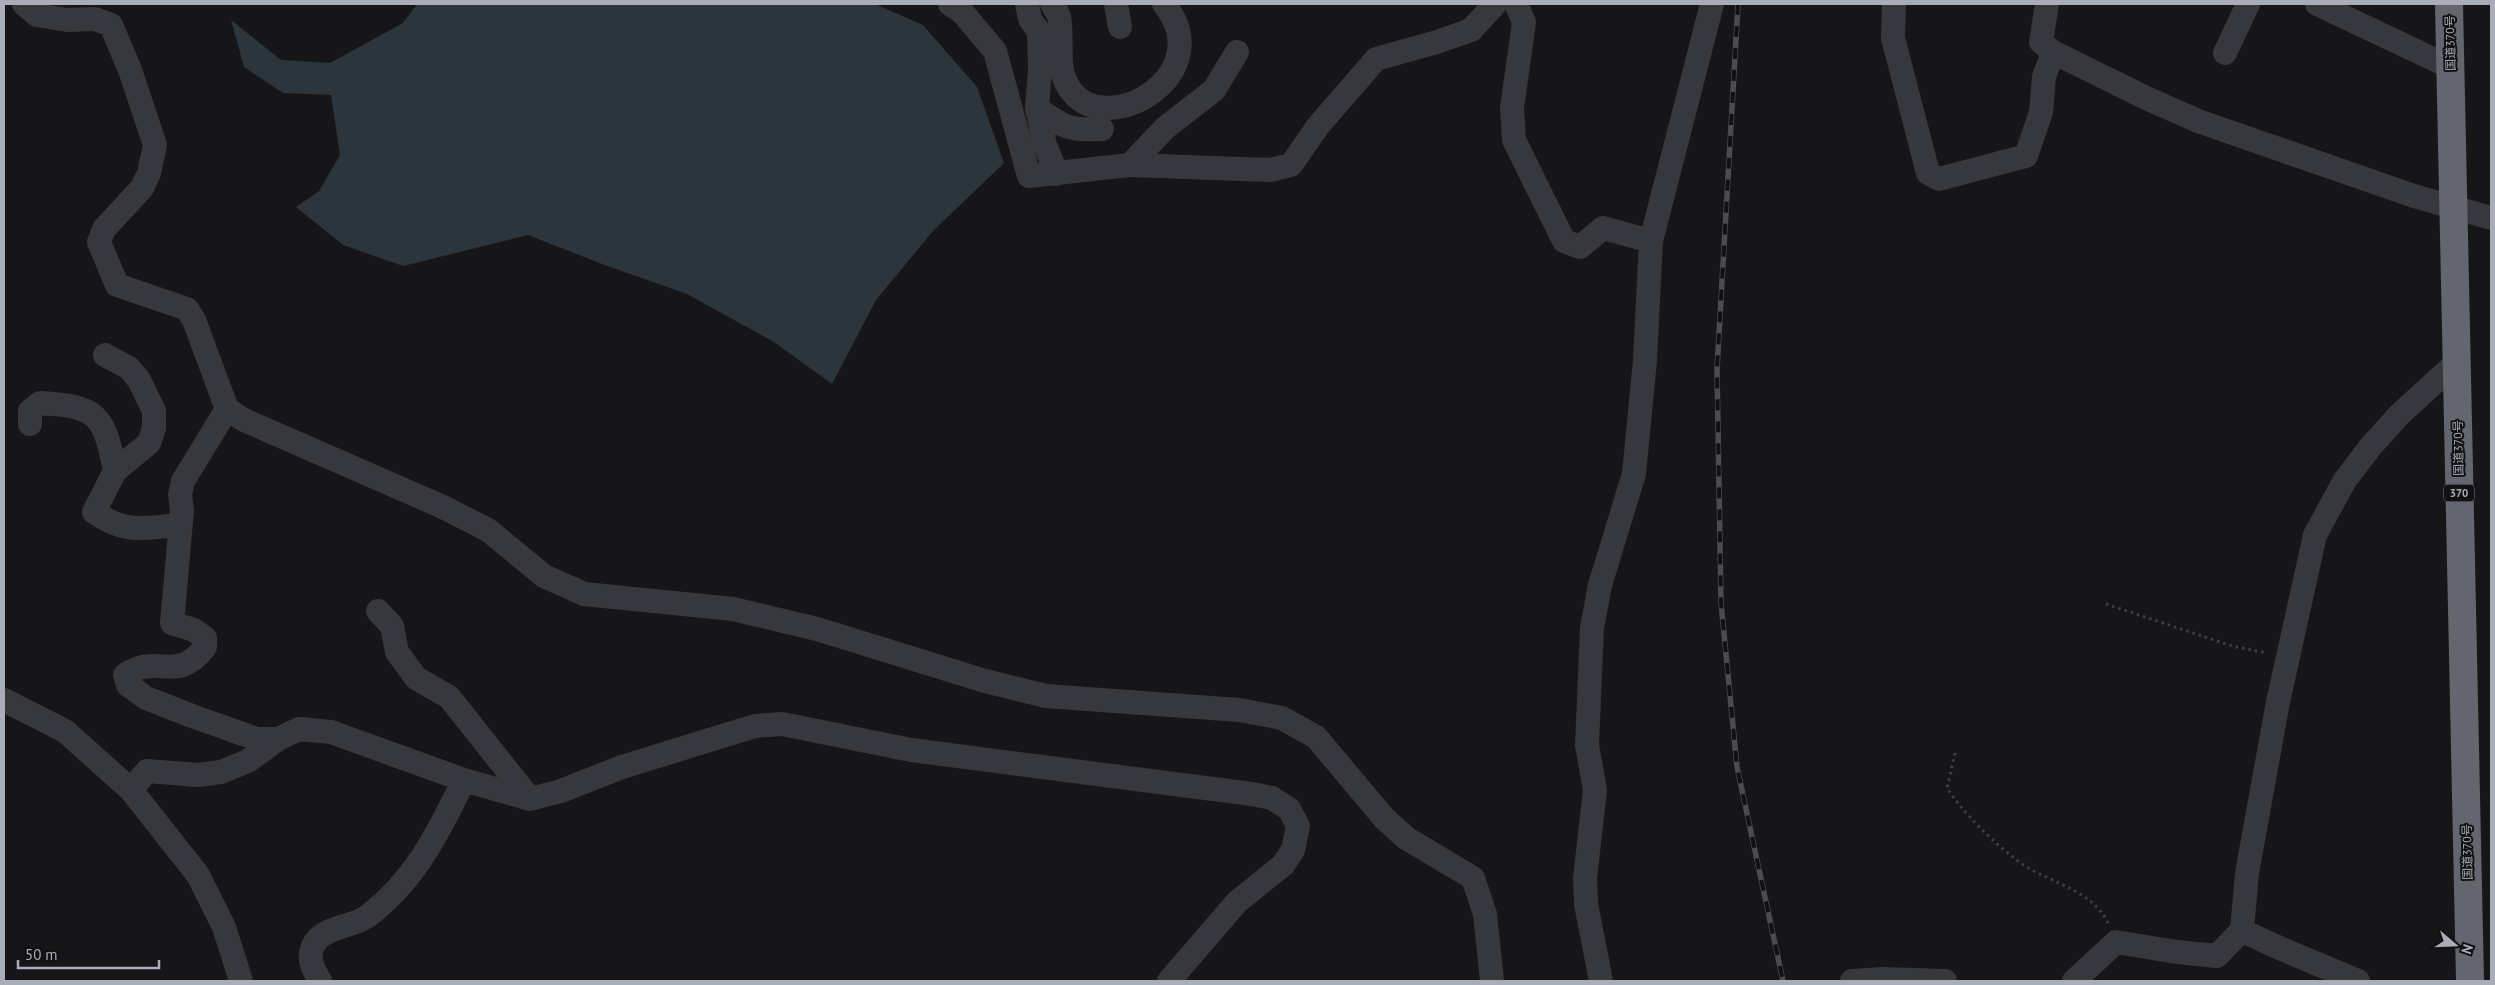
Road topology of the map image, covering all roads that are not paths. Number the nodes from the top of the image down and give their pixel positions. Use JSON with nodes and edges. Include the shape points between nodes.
{"nodes":[{"id":1,"x":24,"y":4,"type":"edge"},
{"id":2,"x":950,"y":4,"type":"edge"},
{"id":3,"x":1027,"y":4,"type":"edge"},
{"id":4,"x":1052,"y":4,"type":"edge"},
{"id":5,"x":1116,"y":4,"type":"edge"},
{"id":6,"x":1164,"y":4,"type":"edge"},
{"id":7,"x":1495,"y":4,"type":"edge"},
{"id":8,"x":1516,"y":4,"type":"edge"},
{"id":9,"x":1712,"y":4,"type":"edge"},
{"id":10,"x":1894,"y":4,"type":"edge"},
{"id":11,"x":2047,"y":4,"type":"edge"},
{"id":12,"x":2248,"y":4,"type":"edge"},
{"id":13,"x":2317,"y":4,"type":"edge"},
{"id":14,"x":2449,"y":4,"type":"edge"},
{"id":15,"x":1120,"y":27,"type":"dead end"},
{"id":16,"x":1237,"y":52,"type":"dead end"},
{"id":17,"x":2052,"y":52,"type":"junction"},
{"id":18,"x":2225,"y":53,"type":"dead end"},
{"id":19,"x":2450,"y":67,"type":"junction"},
{"id":20,"x":1037,"y":108,"type":"junction"},
{"id":21,"x":1102,"y":129,"type":"dead end"},
{"id":22,"x":1130,"y":165,"type":"junction"},
{"id":23,"x":1057,"y":174,"type":"junction"},
{"id":24,"x":2453,"y":207,"type":"junction"},
{"id":25,"x":2491,"y":218,"type":"edge"},
{"id":26,"x":1650,"y":241,"type":"junction"},
{"id":27,"x":105,"y":355,"type":"dead end"},
{"id":28,"x":2456,"y":363,"type":"junction"},
{"id":29,"x":227,"y":409,"type":"junction"},
{"id":30,"x":30,"y":424,"type":"dead end"},
{"id":31,"x":115,"y":471,"type":"junction"},
{"id":32,"x":180,"y":525,"type":"junction"},
{"id":33,"x":378,"y":611,"type":"dead end"},
{"id":34,"x":4,"y":700,"type":"edge"},
{"id":35,"x":278,"y":739,"type":"junction"},
{"id":36,"x":99,"y":762,"type":"junction"},
{"id":37,"x":147,"y":771,"type":"junction"},
{"id":38,"x":464,"y":780,"type":"junction"},
{"id":39,"x":131,"y":790,"type":"junction"},
{"id":40,"x":530,"y":799,"type":"junction"},
{"id":41,"x":2242,"y":930,"type":"junction"},
{"id":42,"x":241,"y":981,"type":"edge"},
{"id":43,"x":320,"y":981,"type":"edge"},
{"id":44,"x":1169,"y":981,"type":"edge"},
{"id":45,"x":1492,"y":981,"type":"edge"},
{"id":46,"x":1600,"y":981,"type":"edge"},
{"id":47,"x":1852,"y":981,"type":"edge"},
{"id":48,"x":1945,"y":981,"type":"edge"},
{"id":49,"x":2074,"y":981,"type":"edge"},
{"id":50,"x":2358,"y":981,"type":"edge"},
{"id":51,"x":2470,"y":981,"type":"edge"}],
"edges":[{"from":1,"to":29,"type":"street","via":[[37,15],[66,20],[95,19],[111,25],[155,145],[150,172],[142,188],[104,229],[99,242],[117,285],[187,309]]},
{"from":2,"to":23,"type":"street","via":[[995,51],[1029,176]]},
{"from":3,"to":20,"type":"street","via":[[1030,19],[1039,32]]},
{"from":4,"to":6,"type":"street","via":[[1058,17],[1060,64],[1071,91],[1088,106],[1108,108],[1134,102],[1167,81],[1181,46],[1178,27]]},
{"from":5,"to":15,"type":"street"},
{"from":7,"to":22,"type":"street","via":[[1472,30],[1376,59],[1318,126],[1291,165],[1270,170]]},
{"from":8,"to":26,"type":"street","via":[[1524,22],[1512,108],[1514,140],[1564,241],[1580,247],[1603,228]]},
{"from":9,"to":26,"type":"street"},
{"from":10,"to":17,"type":"street","via":[[1893,38],[1928,173],[1939,179],[2026,156],[2041,112],[2044,77]]},
{"from":11,"to":17,"type":"street","via":[[2041,42]]},
{"from":12,"to":18,"type":"street"},
{"from":13,"to":19,"type":"street"},
{"from":14,"to":19,"type":"highway","name":"国道370号","number":"370"},
{"from":16,"to":22,"type":"street","via":[[1214,90],[1165,128]]},
{"from":17,"to":24,"type":"street","via":[[2198,121]]},
{"from":19,"to":24,"type":"highway","name":"国道370号","number":"370"},
{"from":20,"to":21,"type":"street","via":[[1061,126],[1081,130]]},
{"from":20,"to":23,"type":"street","via":[[1045,145]]},
{"from":22,"to":23,"type":"street"},
{"from":24,"to":25,"type":"street"},
{"from":24,"to":28,"type":"highway","name":"国道370号","number":"370"},
{"from":26,"to":46,"type":"street","via":[[1645,360],[1634,474],[1600,585],[1588,675],[1587,745],[1596,790],[1585,878],[1586,904]]},
{"from":27,"to":31,"type":"street","via":[[129,368],[139,380],[154,411],[154,428],[149,443]]},
{"from":28,"to":41,"type":"street","via":[[2400,414],[2371,446],[2345,480],[2315,535],[2278,702],[2247,873]]},
{"from":28,"to":51,"type":"highway","name":"国道370号","number":"370"},
{"from":29,"to":32,"type":"street","via":[[183,481]]},
{"from":29,"to":45,"type":"street","via":[[244,420],[444,507],[488,530],[544,576],[584,594],[733,609],[817,629],[985,682],[1046,696],[1239,710],[1282,718],[1316,737],[1384,818],[1406,838],[1473,878],[1485,914]]},
{"from":30,"to":31,"type":"street","via":[[30,411],[40,403],[70,404],[88,411],[101,421]]},
{"from":31,"to":32,"type":"street","via":[[94,512],[109,523],[128,529]]},
{"from":32,"to":35,"type":"street","via":[[172,622],[205,638],[205,648],[185,666],[134,668],[125,675],[128,685],[146,698],[211,722],[257,738]]},
{"from":33,"to":40,"type":"street","via":[[392,626],[397,652],[416,678],[449,697]]},
{"from":34,"to":36,"type":"street","via":[[65,732]]},
{"from":35,"to":37,"type":"street","via":[[248,761],[221,772],[198,775]]},
{"from":35,"to":38,"type":"street","via":[[299,729],[331,732]]},
{"from":36,"to":37,"type":"street"},
{"from":36,"to":39,"type":"street"},
{"from":37,"to":39,"type":"street"},
{"from":38,"to":40,"type":"street"},
{"from":38,"to":43,"type":"street","via":[[430,847],[401,885],[367,917],[321,935],[312,947],[310,963]]},
{"from":39,"to":42,"type":"street","via":[[198,875],[224,926]]},
{"from":40,"to":44,"type":"street","via":[[561,791],[622,766],[755,726],[782,724],[911,750],[1272,798],[1289,809],[1298,826],[1294,850],[1283,865],[1237,902]]},
{"from":41,"to":49,"type":"street","via":[[2217,956],[2116,942]]},
{"from":41,"to":50,"type":"street","via":[[2271,946]]},
{"from":47,"to":48,"type":"street"}]}
